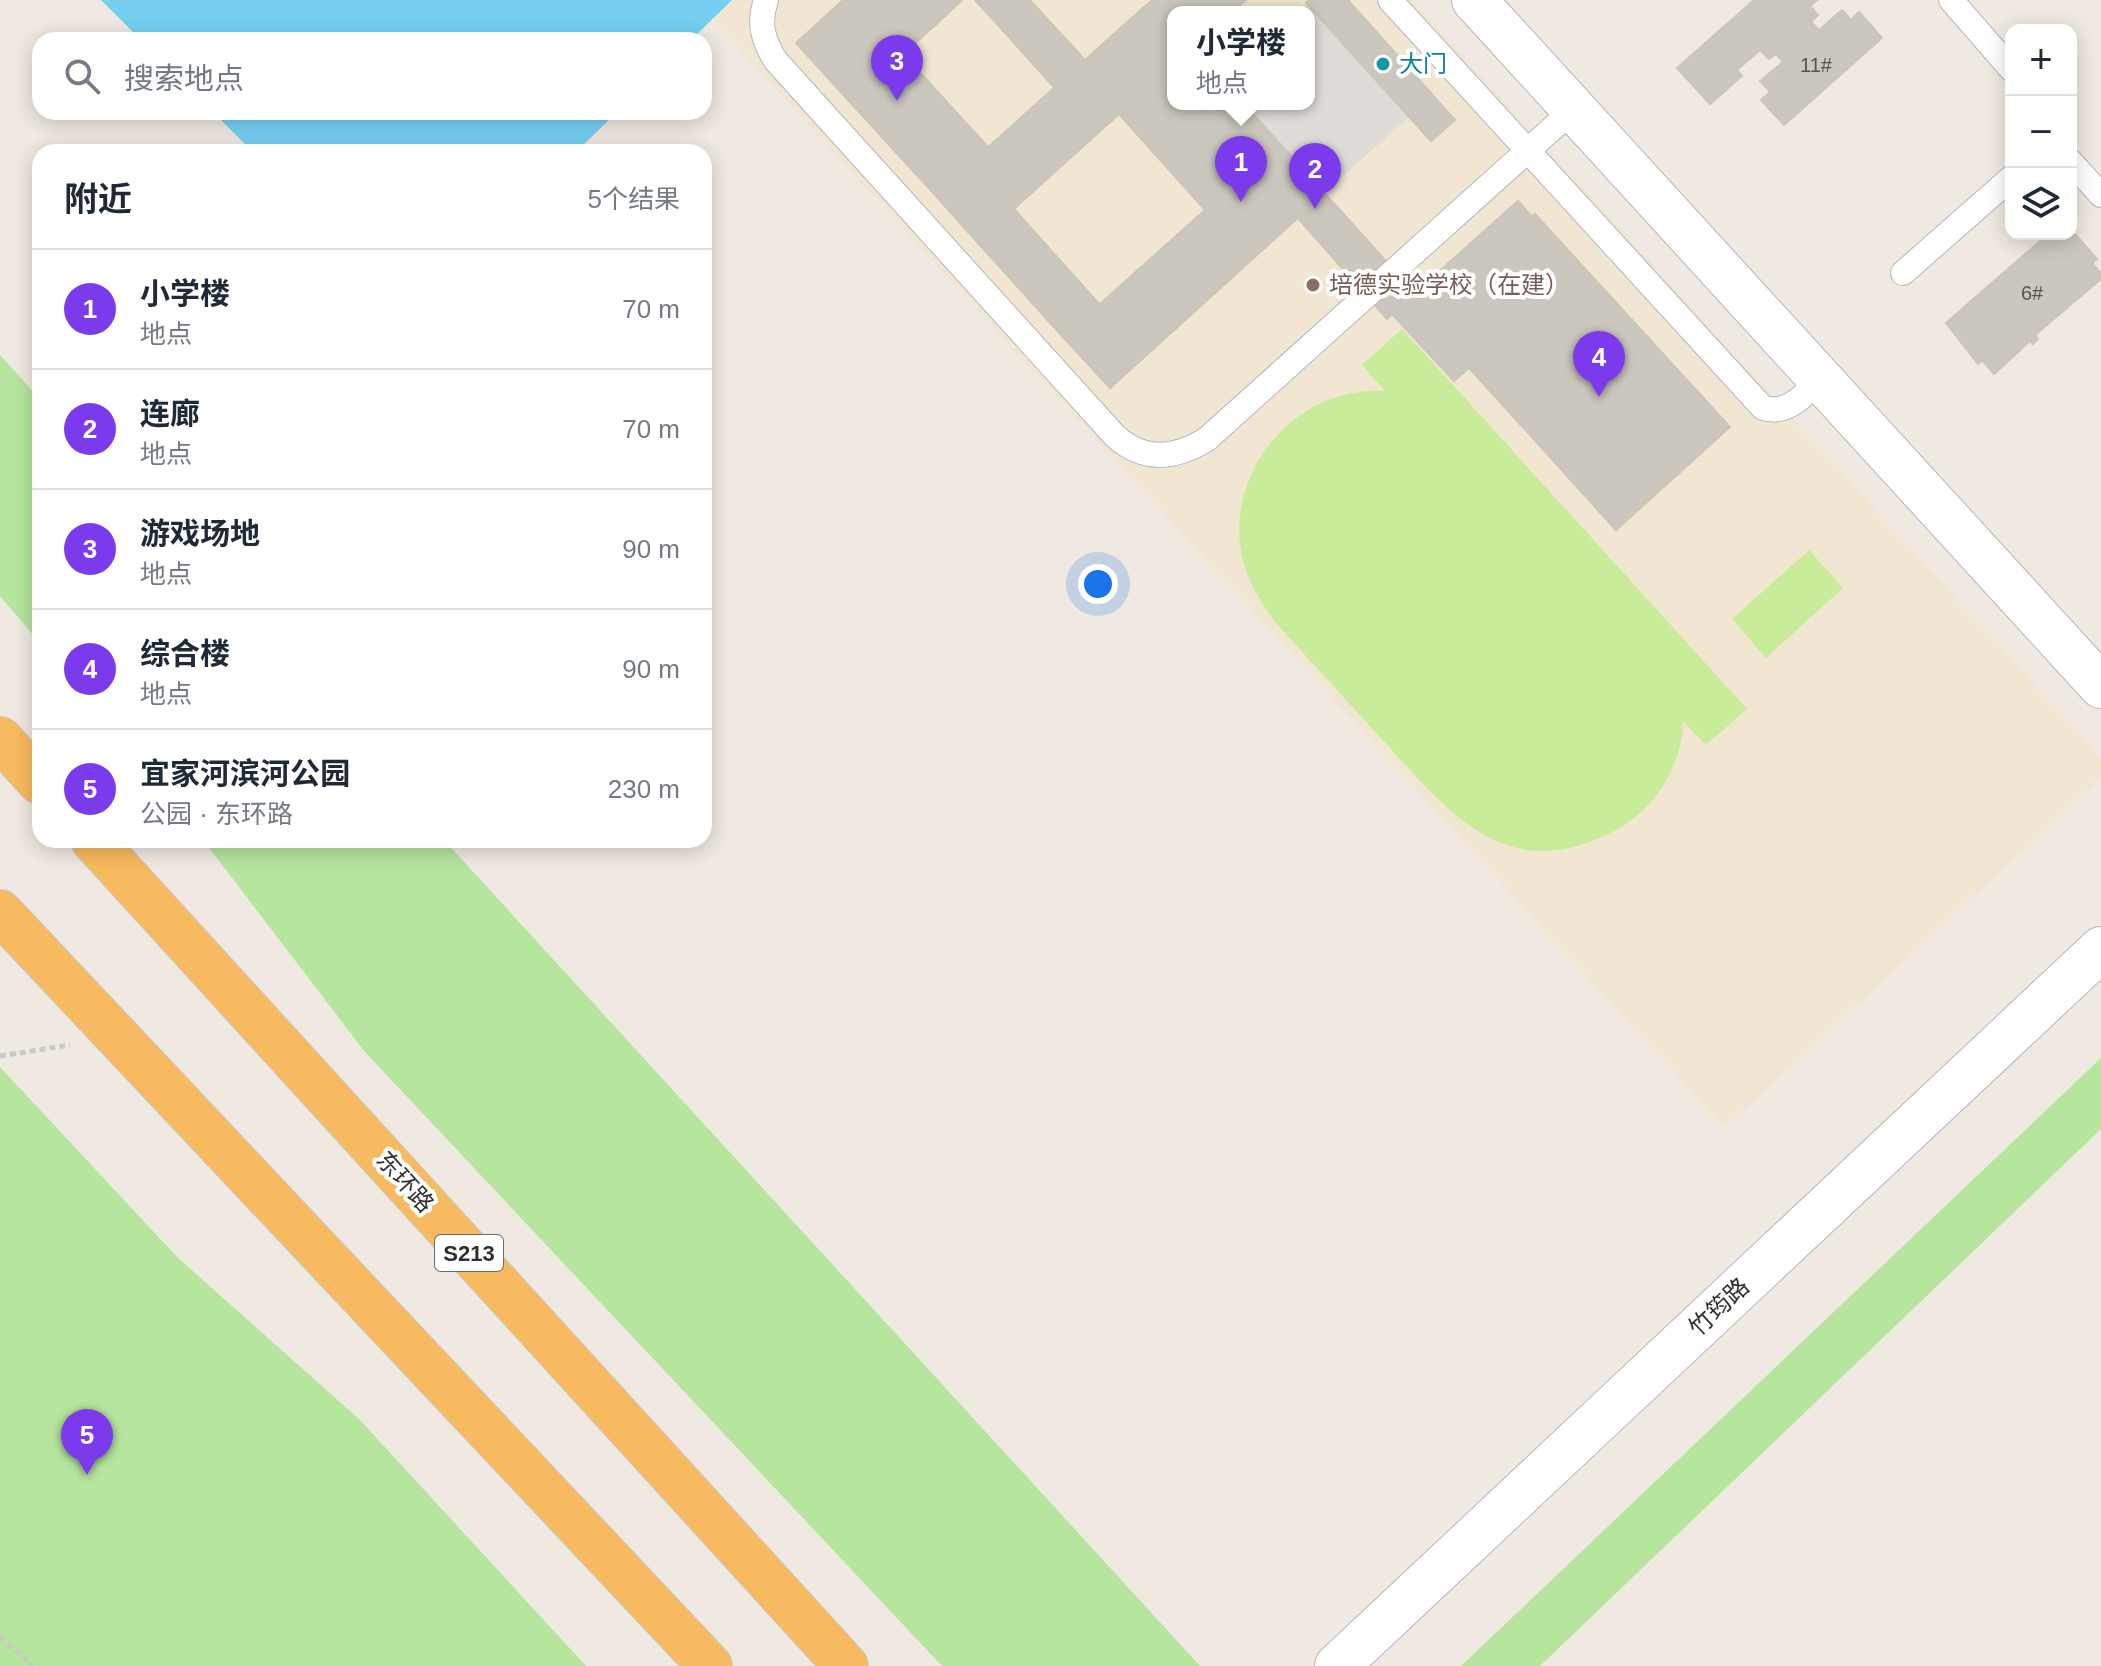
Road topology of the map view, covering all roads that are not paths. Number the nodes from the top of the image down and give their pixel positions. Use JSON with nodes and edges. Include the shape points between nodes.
{"nodes":[{"id":1,"x":766,"y":0,"type":"edge"},
{"id":2,"x":1390,"y":0,"type":"edge"},
{"id":3,"x":1474,"y":0,"type":"edge"},
{"id":4,"x":1954,"y":1,"type":"edge"},
{"id":5,"x":2005,"y":62,"type":"edge"},
{"id":6,"x":1574,"y":109,"type":"junction"},
{"id":7,"x":1527,"y":151,"type":"junction"},
{"id":8,"x":2076,"y":168,"type":"edge"},
{"id":9,"x":2005,"y":183,"type":"edge"},
{"id":10,"x":2101,"y":195,"type":"edge"},
{"id":11,"x":1903,"y":273,"type":"dead end"},
{"id":12,"x":1821,"y":379,"type":"junction"},
{"id":13,"x":2101,"y":686,"type":"edge"},
{"id":14,"x":0,"y":739,"type":"edge"},
{"id":15,"x":32,"y":773,"type":"edge"},
{"id":16,"x":100,"y":848,"type":"edge"},
{"id":17,"x":0,"y":912,"type":"edge"},
{"id":18,"x":2101,"y":949,"type":"edge"},
{"id":19,"x":710,"y":1666,"type":"edge"},
{"id":20,"x":846,"y":1666,"type":"edge"},
{"id":21,"x":1337,"y":1666,"type":"edge"}],
"edges":[{"from":1,"to":7,"type":"lane","via":[[762,29],[776,61],[1115,436],[1126,446],[1156,456],[1175,455],[1207,439]]},
{"from":2,"to":7,"type":"lane"},
{"from":3,"to":6,"type":"main road"},
{"from":4,"to":5,"type":"lane"},
{"from":6,"to":7,"type":"lane"},
{"from":6,"to":12,"type":"main road"},
{"from":7,"to":12,"type":"lane","via":[[1763,408],[1786,408]]},
{"from":8,"to":10,"type":"lane"},
{"from":9,"to":11,"type":"lane"},
{"from":12,"to":13,"type":"main road"},
{"from":14,"to":15,"type":"highway"},
{"from":16,"to":20,"type":"highway","name":"东环路","number":"S213"},
{"from":17,"to":19,"type":"highway"},
{"from":18,"to":21,"type":"main road","name":"竹筠路"}]}
